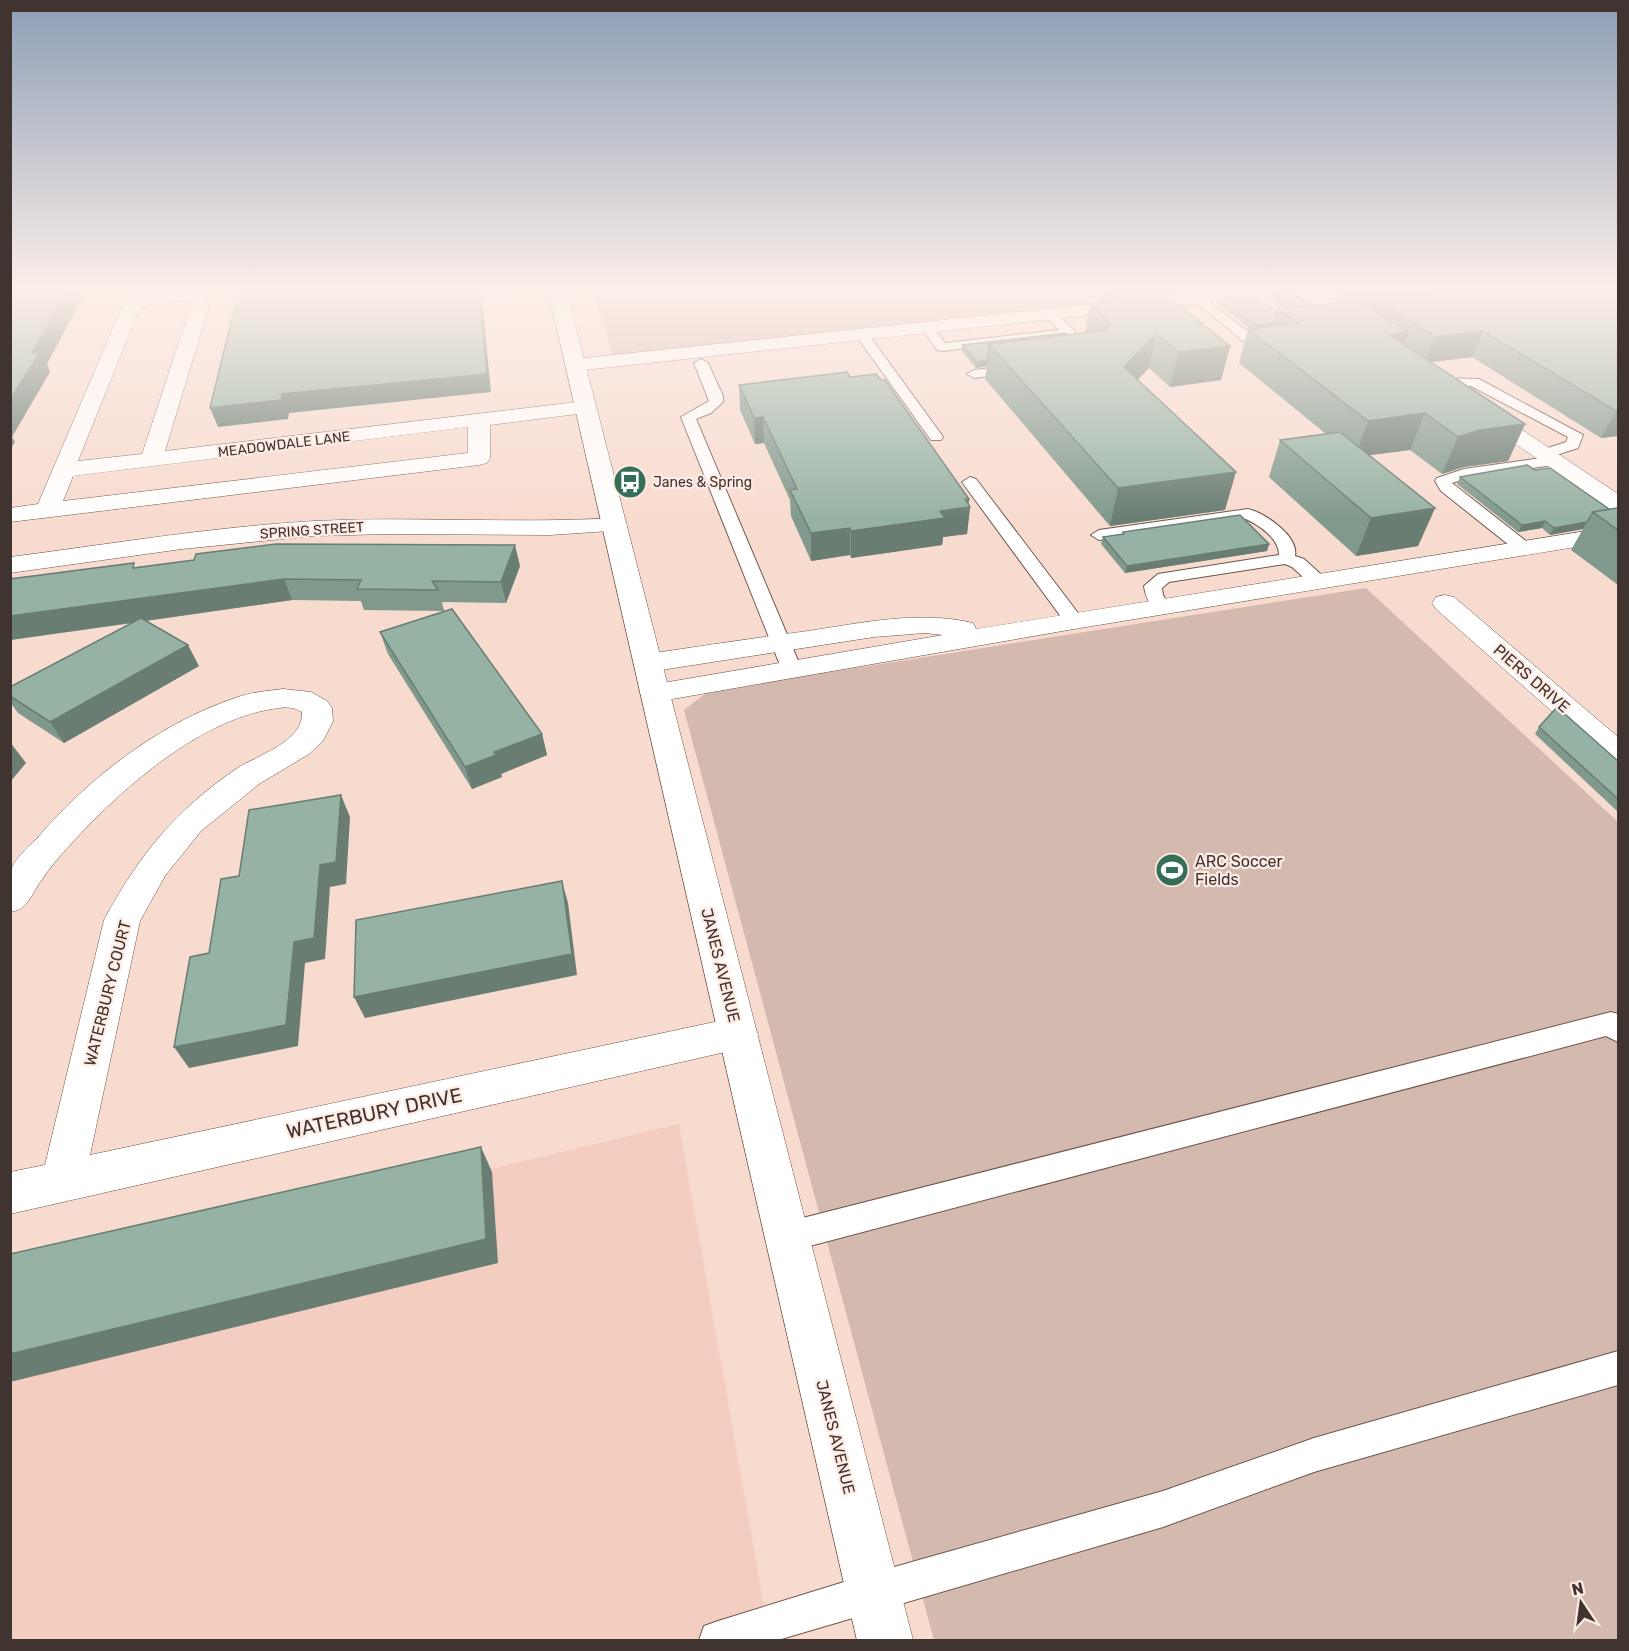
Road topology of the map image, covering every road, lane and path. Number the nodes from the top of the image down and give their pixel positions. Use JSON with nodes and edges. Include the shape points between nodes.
{"nodes":[{"id":1,"x":107,"y":366,"type":"edge"},
{"id":2,"x":181,"y":366,"type":"edge"},
{"id":3,"x":575,"y":366,"type":"edge"},
{"id":4,"x":613,"y":366,"type":"edge"},
{"id":5,"x":653,"y":366,"type":"edge"},
{"id":6,"x":701,"y":366,"type":"edge"},
{"id":7,"x":884,"y":366,"type":"edge"},
{"id":8,"x":1029,"y":367,"type":"edge"},
{"id":9,"x":1419,"y":370,"type":"edge"},
{"id":10,"x":576,"y":371,"type":"junction"},
{"id":11,"x":974,"y":374,"type":"dead end"},
{"id":12,"x":1437,"y":382,"type":"junction"},
{"id":13,"x":585,"y":407,"type":"junction"},
{"id":14,"x":479,"y":422,"type":"junction"},
{"id":15,"x":936,"y":437,"type":"dead end"},
{"id":16,"x":1549,"y":457,"type":"junction"},
{"id":17,"x":152,"y":459,"type":"junction"},
{"id":18,"x":63,"y":470,"type":"junction"},
{"id":19,"x":970,"y":482,"type":"dead end"},
{"id":20,"x":1618,"y":504,"type":"edge"},
{"id":21,"x":47,"y":510,"type":"junction"},
{"id":22,"x":10,"y":515,"type":"edge"},
{"id":23,"x":615,"y":525,"type":"junction"},
{"id":24,"x":1618,"y":533,"type":"edge"},
{"id":25,"x":1099,"y":534,"type":"dead end"},
{"id":26,"x":1525,"y":549,"type":"junction"},
{"id":27,"x":1286,"y":559,"type":"junction"},
{"id":28,"x":10,"y":565,"type":"edge"},
{"id":29,"x":1319,"y":582,"type":"junction"},
{"id":30,"x":1446,"y":603,"type":"dead end"},
{"id":31,"x":1161,"y":607,"type":"junction"},
{"id":32,"x":1074,"y":621,"type":"junction"},
{"id":33,"x":1022,"y":630,"type":"junction"},
{"id":34,"x":783,"y":643,"type":"junction"},
{"id":35,"x":792,"y":670,"type":"junction"},
{"id":36,"x":652,"y":678,"type":"junction"},
{"id":37,"x":1618,"y":753,"type":"edge"},
{"id":38,"x":10,"y":899,"type":"edge"},
{"id":39,"x":1618,"y":1031,"type":"edge"},
{"id":40,"x":738,"y":1034,"type":"junction"},
{"id":41,"x":63,"y":1181,"type":"junction"},
{"id":42,"x":10,"y":1193,"type":"edge"},
{"id":43,"x":788,"y":1237,"type":"junction"},
{"id":44,"x":1618,"y":1368,"type":"edge"},
{"id":45,"x":879,"y":1616,"type":"edge"},
{"id":46,"x":718,"y":1641,"type":"edge"}],
"edges":[{"from":1,"to":18,"type":"street"},
{"from":2,"to":17,"type":"street"},
{"from":3,"to":10,"type":"street","name":"JANES AVENUE"},
{"from":4,"to":10,"type":"street"},
{"from":5,"to":10,"type":"street"},
{"from":6,"to":34,"type":"lane","via":[[716,402],[688,417]]},
{"from":7,"to":15,"type":"lane"},
{"from":8,"to":11,"type":"lane"},
{"from":9,"to":12,"type":"street"},
{"from":10,"to":13,"type":"street","name":"JANES AVENUE"},
{"from":12,"to":16,"type":"street"},
{"from":12,"to":16,"type":"lane","via":[[1474,382],[1576,435],[1573,445]]},
{"from":13,"to":14,"type":"street","name":"MEADOWDALE LANE"},
{"from":13,"to":23,"type":"street","name":"JANES AVENUE"},
{"from":14,"to":17,"type":"street","name":"MEADOWDALE LANE"},
{"from":14,"to":21,"type":"street","via":[[479,458]]},
{"from":16,"to":20,"type":"street"},
{"from":16,"to":26,"type":"lane","via":[[1443,481]]},
{"from":17,"to":18,"type":"street","name":"MEADOWDALE LANE"},
{"from":18,"to":21,"type":"street"},
{"from":19,"to":32,"type":"lane"},
{"from":21,"to":22,"type":"street"},
{"from":23,"to":28,"type":"street","name":"SPRING STREET","via":[[560,529],[413,526],[300,530]]},
{"from":23,"to":36,"type":"street","name":"JANES AVENUE"},
{"from":24,"to":26,"type":"street"},
{"from":25,"to":27,"type":"lane","via":[[1248,514],[1262,520],[1284,541]]},
{"from":26,"to":29,"type":"street"},
{"from":27,"to":29,"type":"lane","via":[[1298,563]]},
{"from":27,"to":31,"type":"lane","via":[[1164,578],[1153,586]]},
{"from":29,"to":31,"type":"street"},
{"from":30,"to":37,"type":"street","name":"PIERS DRIVE"},
{"from":31,"to":32,"type":"street"},
{"from":32,"to":33,"type":"street"},
{"from":33,"to":34,"type":"street","via":[[925,625]]},
{"from":33,"to":35,"type":"street"},
{"from":34,"to":35,"type":"lane"},
{"from":34,"to":36,"type":"street"},
{"from":35,"to":36,"type":"street"},
{"from":36,"to":40,"type":"street","name":"JANES AVENUE"},
{"from":38,"to":41,"type":"street","name":"WATERBURY COURT","via":[[83,811],[117,780],[172,741],[236,706],[269,698],[300,699],[317,708],[318,721],[312,734],[298,747],[248,776],[189,823],[153,867],[122,920]]},
{"from":39,"to":43,"type":"lane","via":[[1611,1023]]},
{"from":40,"to":41,"type":"street","name":"WATERBURY DRIVE"},
{"from":40,"to":43,"type":"street","name":"JANES AVENUE"},
{"from":41,"to":42,"type":"street","name":"WATERBURY DRIVE"},
{"from":43,"to":45,"type":"street","name":"JANES AVENUE"},
{"from":44,"to":45,"type":"lane","via":[[1314,1455]]},
{"from":45,"to":46,"type":"lane"}]}
